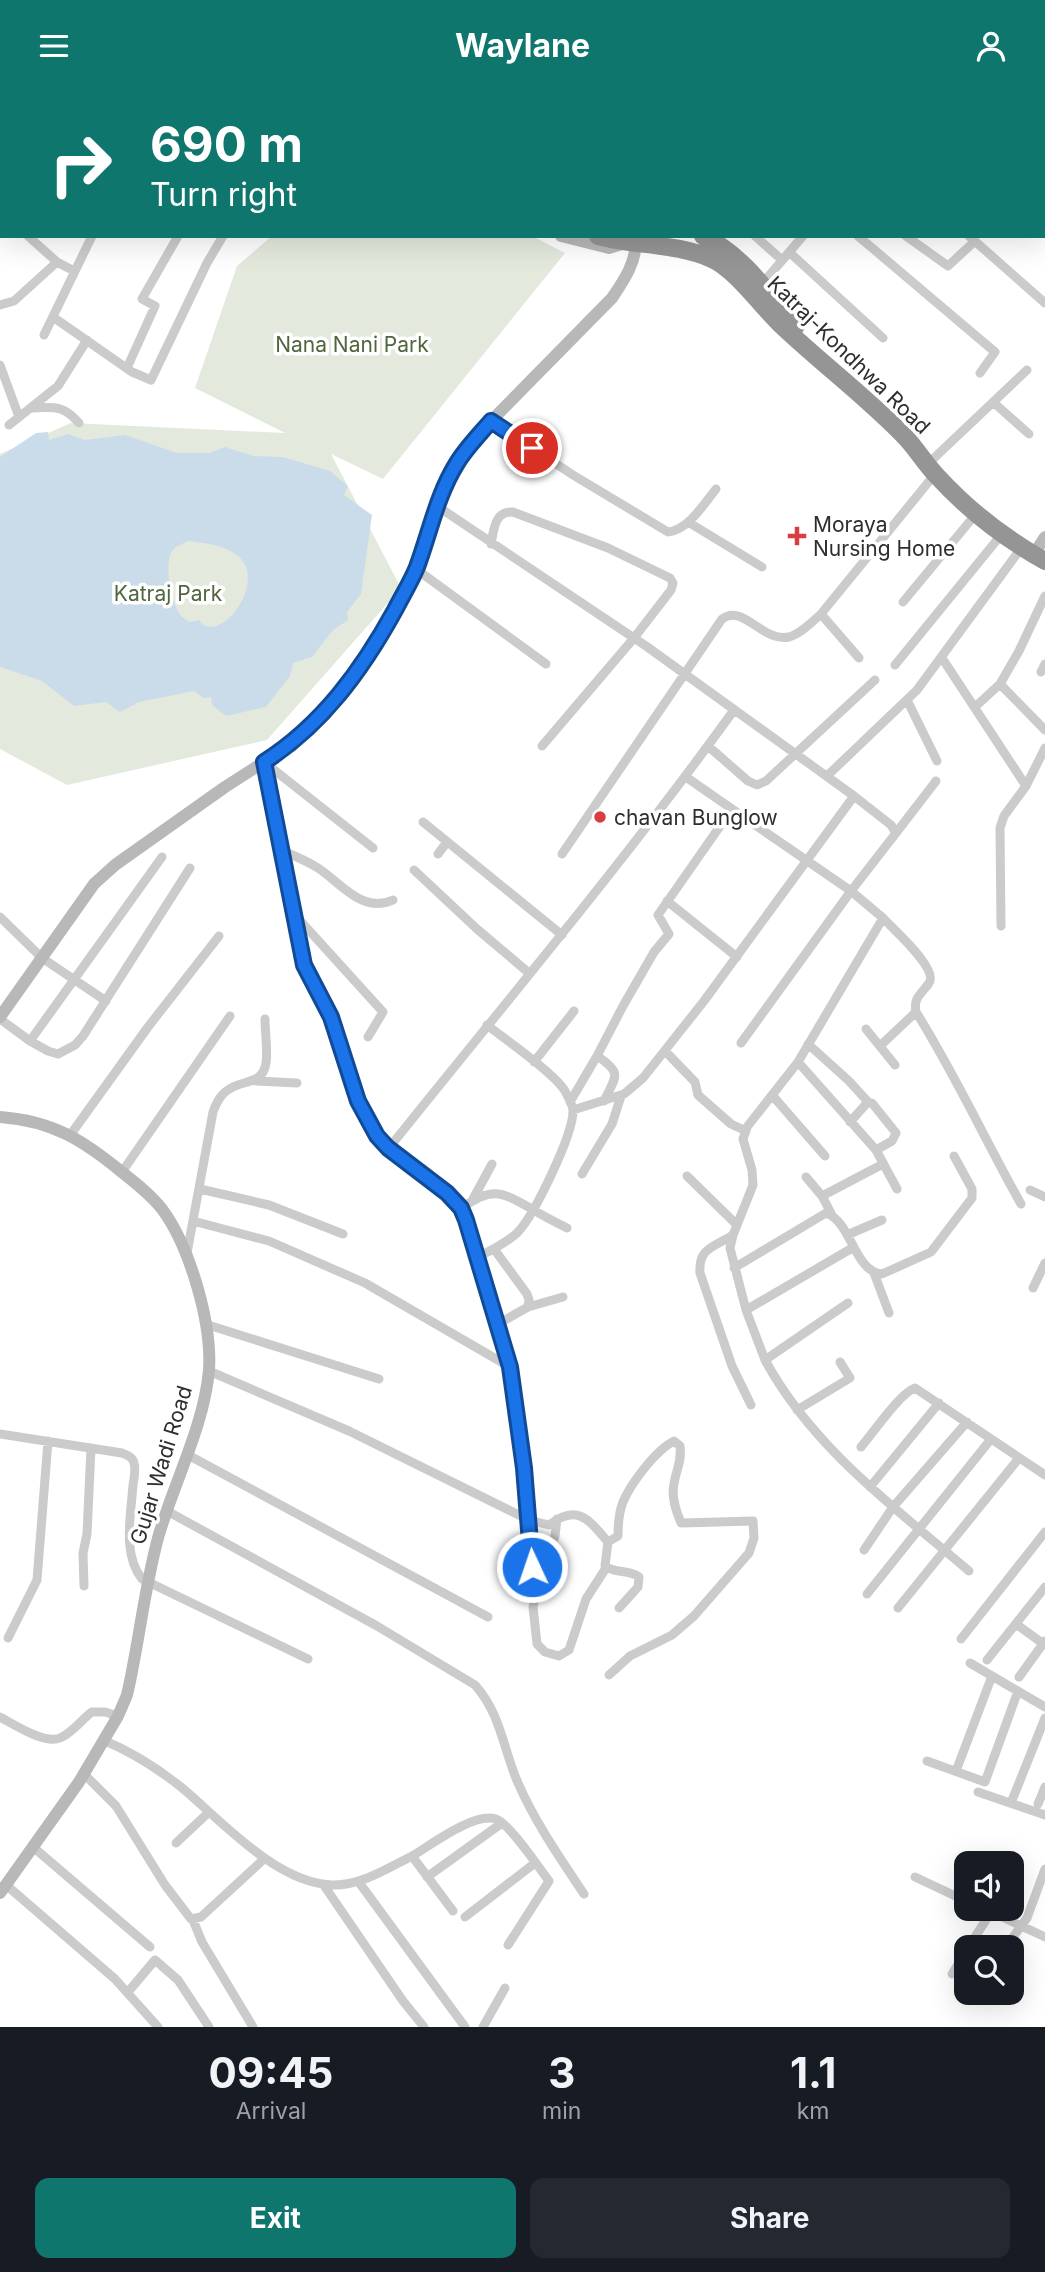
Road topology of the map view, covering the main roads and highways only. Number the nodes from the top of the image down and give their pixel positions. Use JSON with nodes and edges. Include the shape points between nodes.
{"nodes":[{"id":1,"x":708,"y":238,"type":"edge"},
{"id":2,"x":621,"y":240,"type":"edge"},
{"id":3,"x":934,"y":467,"type":"junction"},
{"id":4,"x":1038,"y":550,"type":"edge"}],
"edges":[{"from":1,"to":3,"type":"highway","name":"Katraj-Kondhwa Road","via":[[737,260],[813,345],[895,413]]},
{"from":2,"to":3,"type":"highway","name":"Katraj-Kondhwa Road","via":[[714,259]]},
{"from":3,"to":4,"type":"highway","name":"Katraj-Kondhwa Road","via":[[979,509]]},
{"from":3,"to":4,"type":"highway","name":"Katraj-Kondhwa Road","via":[[975,515],[1001,535]]}]}
